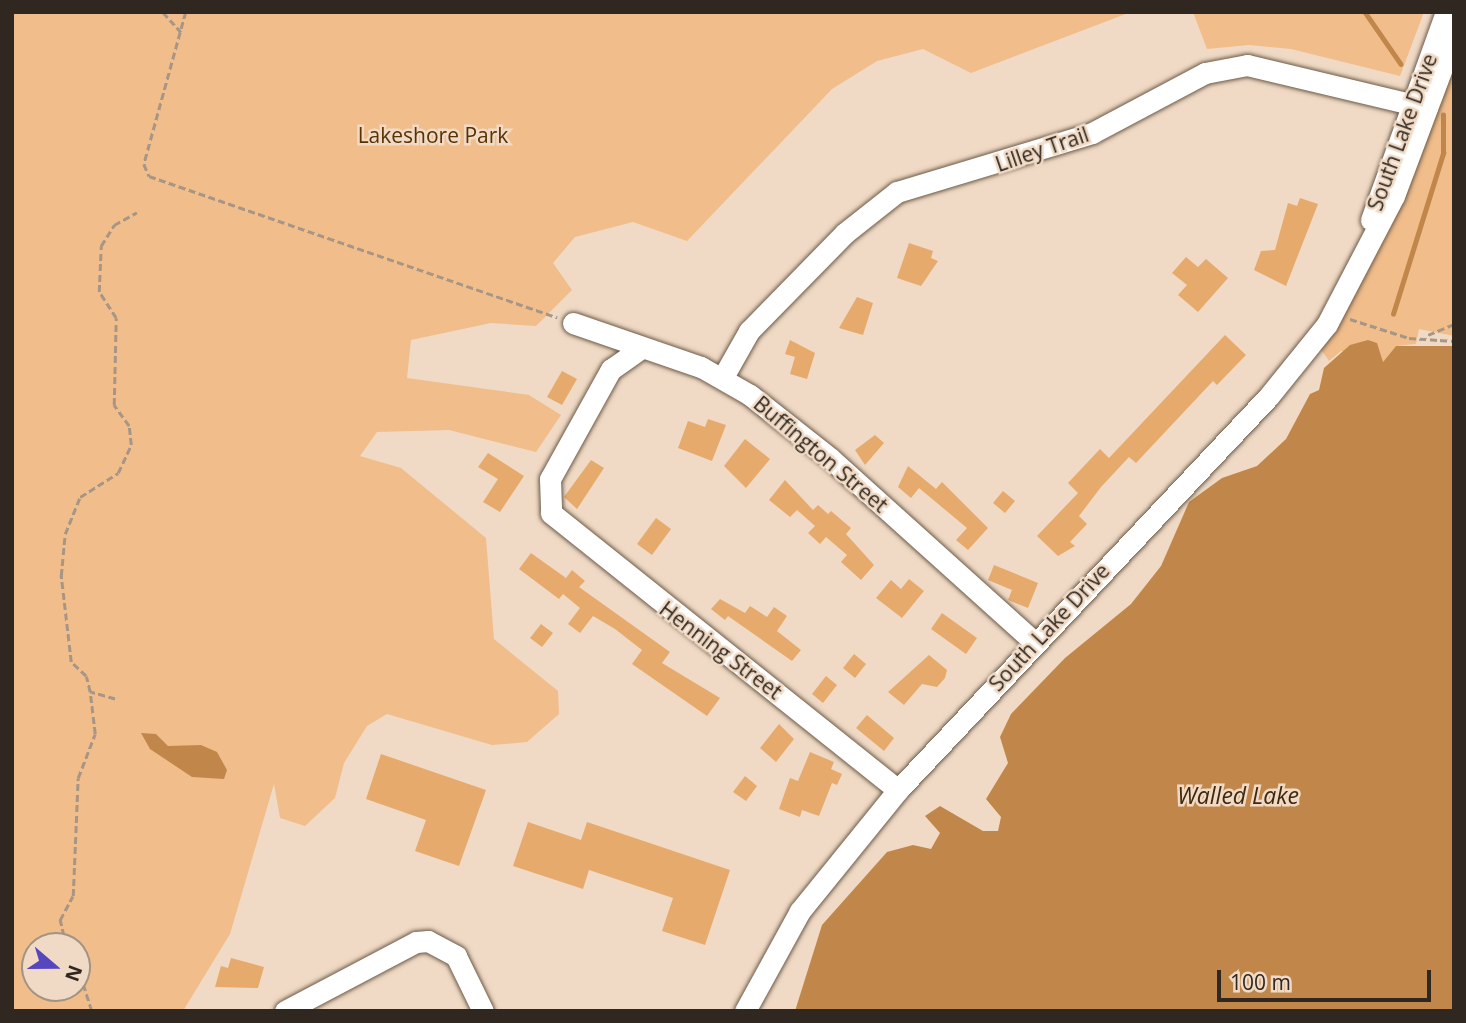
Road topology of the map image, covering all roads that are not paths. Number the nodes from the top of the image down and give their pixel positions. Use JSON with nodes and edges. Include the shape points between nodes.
{"nodes":[{"id":1,"x":1446,"y":12,"type":"edge"},
{"id":2,"x":1454,"y":36,"type":"edge"},
{"id":3,"x":1419,"y":106,"type":"junction"},
{"id":4,"x":573,"y":323,"type":"road end"},
{"id":5,"x":640,"y":349,"type":"junction"},
{"id":6,"x":723,"y":377,"type":"junction"},
{"id":7,"x":1034,"y":642,"type":"junction"},
{"id":8,"x":898,"y":790,"type":"junction"},
{"id":9,"x":285,"y":1011,"type":"edge"},
{"id":10,"x":483,"y":1011,"type":"edge"},
{"id":11,"x":745,"y":1011,"type":"edge"}],
"edges":[{"from":1,"to":3,"type":"street","name":"South Lake Drive"},
{"from":2,"to":3,"type":"street","name":"South Lake Drive"},
{"from":3,"to":6,"type":"street","name":"Lilley Trail","via":[[1247,65],[1205,73],[1091,134],[897,192],[845,233],[749,331]]},
{"from":3,"to":7,"type":"street","name":"South Lake Drive","via":[[1363,253],[1326,324],[1300,359]]},
{"from":4,"to":5,"type":"street","name":"Buffington Street"},
{"from":5,"to":6,"type":"street","name":"Buffington Street"},
{"from":5,"to":8,"type":"street","name":"Henning Street","via":[[611,369],[551,479],[550,506],[566,530],[854,750]]},
{"from":6,"to":7,"type":"street","name":"Buffington Street","via":[[831,459]]},
{"from":7,"to":8,"type":"street","name":"South Lake Drive"},
{"from":8,"to":11,"type":"street","name":"South Lake Drive","via":[[800,911]]},
{"from":9,"to":10,"type":"street","via":[[416,942],[428,941],[456,956]]}]}
